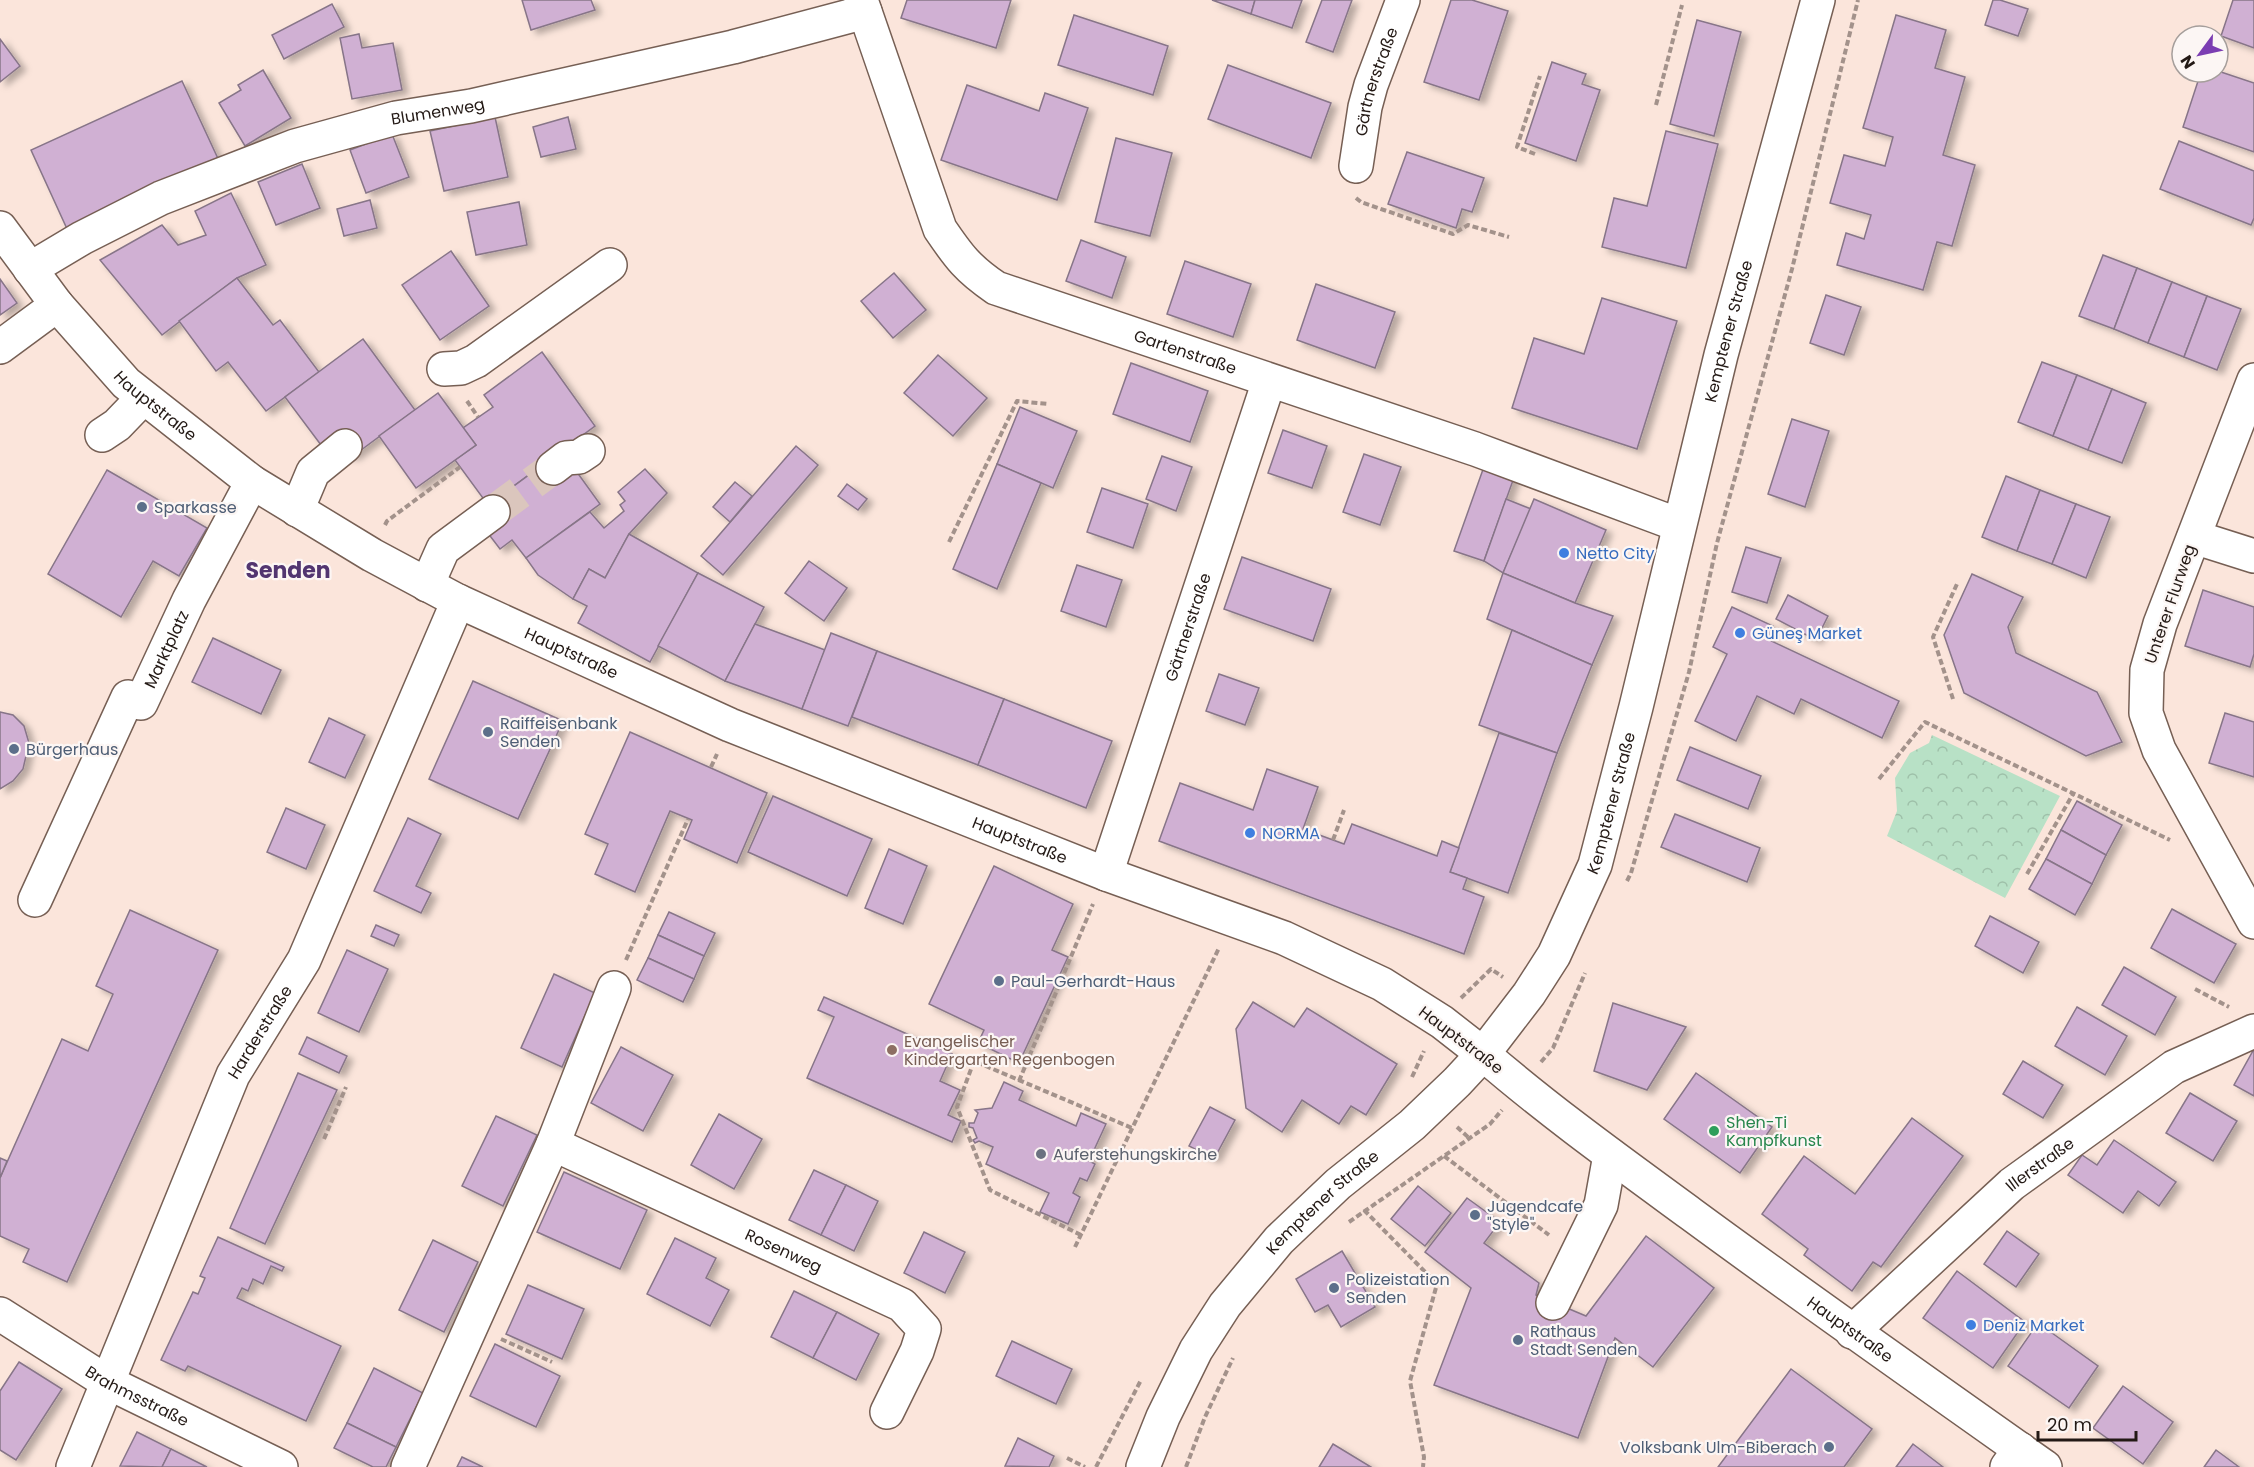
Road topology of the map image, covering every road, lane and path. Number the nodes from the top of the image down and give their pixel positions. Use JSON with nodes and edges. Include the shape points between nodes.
{"nodes":[{"id":1,"x":1403,"y":0,"type":"edge"},
{"id":2,"x":1818,"y":0,"type":"edge"},
{"id":3,"x":1682,"y":5,"type":"dead end"},
{"id":4,"x":863,"y":6,"type":"edge"},
{"id":5,"x":1540,"y":76,"type":"dead end"},
{"id":6,"x":1656,"y":105,"type":"dead end"},
{"id":7,"x":1535,"y":154,"type":"dead end"},
{"id":8,"x":1356,"y":166,"type":"joint"},
{"id":9,"x":0,"y":228,"type":"edge"},
{"id":10,"x":1509,"y":237,"type":"dead end"},
{"id":11,"x":610,"y":265,"type":"dead end"},
{"id":12,"x":30,"y":269,"type":"junction"},
{"id":13,"x":57,"y":305,"type":"junction"},
{"id":14,"x":0,"y":347,"type":"edge"},
{"id":15,"x":444,"y":369,"type":"dead end"},
{"id":16,"x":2254,"y":380,"type":"edge"},
{"id":17,"x":1269,"y":381,"type":"junction"},
{"id":18,"x":143,"y":398,"type":"junction"},
{"id":19,"x":1048,"y":404,"type":"dead end"},
{"id":20,"x":102,"y":435,"type":"dead end"},
{"id":21,"x":345,"y":446,"type":"dead end"},
{"id":22,"x":588,"y":451,"type":"dead end"},
{"id":23,"x":460,"y":467,"type":"dead end"},
{"id":24,"x":553,"y":468,"type":"tunnel mouth"},
{"id":25,"x":252,"y":482,"type":"junction"},
{"id":26,"x":297,"y":510,"type":"junction"},
{"id":27,"x":493,"y":512,"type":"tunnel mouth"},
{"id":28,"x":1679,"y":525,"type":"junction"},
{"id":29,"x":2194,"y":537,"type":"junction"},
{"id":30,"x":949,"y":542,"type":"dead end"},
{"id":31,"x":372,"y":555,"type":"junction"},
{"id":32,"x":2254,"y":556,"type":"edge"},
{"id":33,"x":1957,"y":584,"type":"dead end"},
{"id":34,"x":428,"y":585,"type":"junction"},
{"id":35,"x":458,"y":601,"type":"junction"},
{"id":36,"x":1953,"y":699,"type":"dead end"},
{"id":37,"x":1879,"y":778,"type":"dead end"},
{"id":38,"x":2073,"y":794,"type":"junction"},
{"id":39,"x":1344,"y":810,"type":"dead end"},
{"id":40,"x":688,"y":819,"type":"dead end"},
{"id":41,"x":2209,"y":838,"type":"junction"},
{"id":42,"x":1333,"y":840,"type":"dead end"},
{"id":43,"x":1106,"y":874,"type":"junction"},
{"id":44,"x":2027,"y":874,"type":"dead end"},
{"id":45,"x":35,"y":900,"type":"dead end"},
{"id":46,"x":1233,"y":920,"type":"junction"},
{"id":47,"x":2254,"y":922,"type":"edge"},
{"id":48,"x":614,"y":988,"type":"joint"},
{"id":49,"x":2195,"y":989,"type":"dead end"},
{"id":50,"x":2244,"y":1021,"type":"edge"},
{"id":51,"x":1483,"y":1054,"type":"junction"},
{"id":52,"x":1019,"y":1081,"type":"junction"},
{"id":53,"x":345,"y":1087,"type":"dead end"},
{"id":54,"x":1132,"y":1128,"type":"junction"},
{"id":55,"x":324,"y":1139,"type":"dead end"},
{"id":56,"x":553,"y":1144,"type":"junction"},
{"id":57,"x":1611,"y":1155,"type":"junction"},
{"id":58,"x":1444,"y":1156,"type":"dead end"},
{"id":59,"x":1338,"y":1184,"type":"junction"},
{"id":60,"x":1081,"y":1235,"type":"junction"},
{"id":61,"x":1075,"y":1247,"type":"dead end"},
{"id":62,"x":1578,"y":1256,"type":"junction"},
{"id":63,"x":1553,"y":1303,"type":"dead end"},
{"id":64,"x":0,"y":1314,"type":"edge"},
{"id":65,"x":472,"y":1325,"type":"junction"},
{"id":66,"x":1852,"y":1332,"type":"junction"},
{"id":67,"x":552,"y":1362,"type":"dead end"},
{"id":68,"x":107,"y":1382,"type":"junction"},
{"id":69,"x":887,"y":1412,"type":"dead end"},
{"id":70,"x":1067,"y":1458,"type":"dead end"},
{"id":71,"x":2024,"y":1461,"type":"edge"},
{"id":72,"x":73,"y":1467,"type":"edge"},
{"id":73,"x":281,"y":1467,"type":"edge"},
{"id":74,"x":408,"y":1467,"type":"edge"},
{"id":75,"x":1085,"y":1467,"type":"edge"},
{"id":76,"x":1143,"y":1467,"type":"edge"},
{"id":77,"x":1422,"y":1467,"type":"edge"}],
"edges":[{"from":1,"to":8,"type":"street","name":"Gärtnerstraße","via":[[1371,85]]},
{"from":2,"to":28,"type":"street","name":"Kemptener Straße"},
{"from":3,"to":6,"type":"path"},
{"from":4,"to":12,"type":"street","name":"Blumenweg","via":[[734,47],[471,106],[396,118],[295,146],[161,198]]},
{"from":4,"to":17,"type":"street","name":"Gartenstraße","via":[[940,229],[974,273],[996,288]]},
{"from":5,"to":7,"type":"path","via":[[1517,147]]},
{"from":8,"to":10,"type":"path","via":[[1345,191],[1361,202],[1453,234],[1468,225]]},
{"from":9,"to":12,"type":"street","name":"Hauptstraße"},
{"from":11,"to":15,"type":"street","via":[[476,362],[461,369]]},
{"from":12,"to":13,"type":"street","name":"Hauptstraße"},
{"from":13,"to":14,"type":"street"},
{"from":13,"to":18,"type":"street","name":"Hauptstraße"},
{"from":16,"to":29,"type":"street","name":"Unterer Flurweg"},
{"from":17,"to":28,"type":"street","name":"Gartenstraße","via":[[1475,449]]},
{"from":17,"to":43,"type":"street","name":"Gärtnerstraße"},
{"from":18,"to":20,"type":"street"},
{"from":18,"to":25,"type":"street","name":"Hauptstraße"},
{"from":19,"to":30,"type":"path","via":[[1017,401]]},
{"from":21,"to":26,"type":"street","via":[[313,472]]},
{"from":22,"to":24,"type":"street","via":[[579,458],[566,458]]},
{"from":23,"to":31,"type":"path","via":[[387,521]]},
{"from":25,"to":26,"type":"street","name":"Hauptstraße"},
{"from":25,"to":45,"type":"street","name":"Marktplatz","via":[[189,600],[141,703],[128,697]]},
{"from":26,"to":31,"type":"street","name":"Hauptstraße"},
{"from":27,"to":34,"type":"street","via":[[443,549]]},
{"from":28,"to":51,"type":"street","name":"Kemptener Straße","via":[[1595,865],[1554,955]]},
{"from":29,"to":32,"type":"street"},
{"from":29,"to":41,"type":"street","name":"Unterer Flurweg","via":[[2146,670],[2146,713],[2159,750]]},
{"from":31,"to":34,"type":"street","name":"Hauptstraße"},
{"from":33,"to":36,"type":"path","via":[[1932,637]]},
{"from":34,"to":35,"type":"street","name":"Hauptstraße"},
{"from":35,"to":43,"type":"street","name":"Hauptstraße","via":[[711,717]]},
{"from":35,"to":68,"type":"street","name":"Harderstraße","via":[[304,960],[233,1074]]},
{"from":37,"to":38,"type":"path","via":[[1925,722]]},
{"from":38,"to":41,"type":"path","via":[[2190,850]]},
{"from":38,"to":44,"type":"path"},
{"from":39,"to":42,"type":"path"},
{"from":40,"to":48,"type":"path"},
{"from":41,"to":47,"type":"street","name":"Unterer Flurweg"},
{"from":43,"to":46,"type":"street","name":"Hauptstraße"},
{"from":43,"to":52,"type":"path"},
{"from":46,"to":51,"type":"street","name":"Hauptstraße","via":[[1284,938],[1382,984]]},
{"from":46,"to":54,"type":"path"},
{"from":48,"to":56,"type":"street"},
{"from":49,"to":50,"type":"path"},
{"from":50,"to":66,"type":"street","name":"Illerstraße","via":[[2012,1184]]},
{"from":51,"to":57,"type":"street","name":"Hauptstraße"},
{"from":51,"to":59,"type":"street","name":"Kemptener Straße","via":[[1419,1118]]},
{"from":52,"to":54,"type":"path"},
{"from":52,"to":60,"type":"path","via":[[974,1061],[957,1107],[990,1191]]},
{"from":53,"to":55,"type":"path"},
{"from":54,"to":60,"type":"path"},
{"from":56,"to":65,"type":"street"},
{"from":56,"to":69,"type":"street","name":"Rosenweg","via":[[902,1305],[924,1329]]},
{"from":57,"to":62,"type":"street","via":[[1601,1205]]},
{"from":57,"to":66,"type":"street","name":"Hauptstraße"},
{"from":58,"to":62,"type":"path"},
{"from":59,"to":76,"type":"street","name":"Kemptener Straße","via":[[1279,1240],[1225,1305],[1196,1350],[1162,1417]]},
{"from":59,"to":77,"type":"path","via":[[1437,1284],[1410,1381],[1424,1457]]},
{"from":60,"to":61,"type":"path"},
{"from":62,"to":63,"type":"street"},
{"from":64,"to":68,"type":"street","name":"Brahmsstraße"},
{"from":65,"to":67,"type":"path"},
{"from":65,"to":74,"type":"street"},
{"from":66,"to":71,"type":"street","name":"Hauptstraße"},
{"from":68,"to":72,"type":"street","name":"Harderstraße"},
{"from":68,"to":73,"type":"street","name":"Brahmsstraße"},
{"from":70,"to":75,"type":"path"}]}
